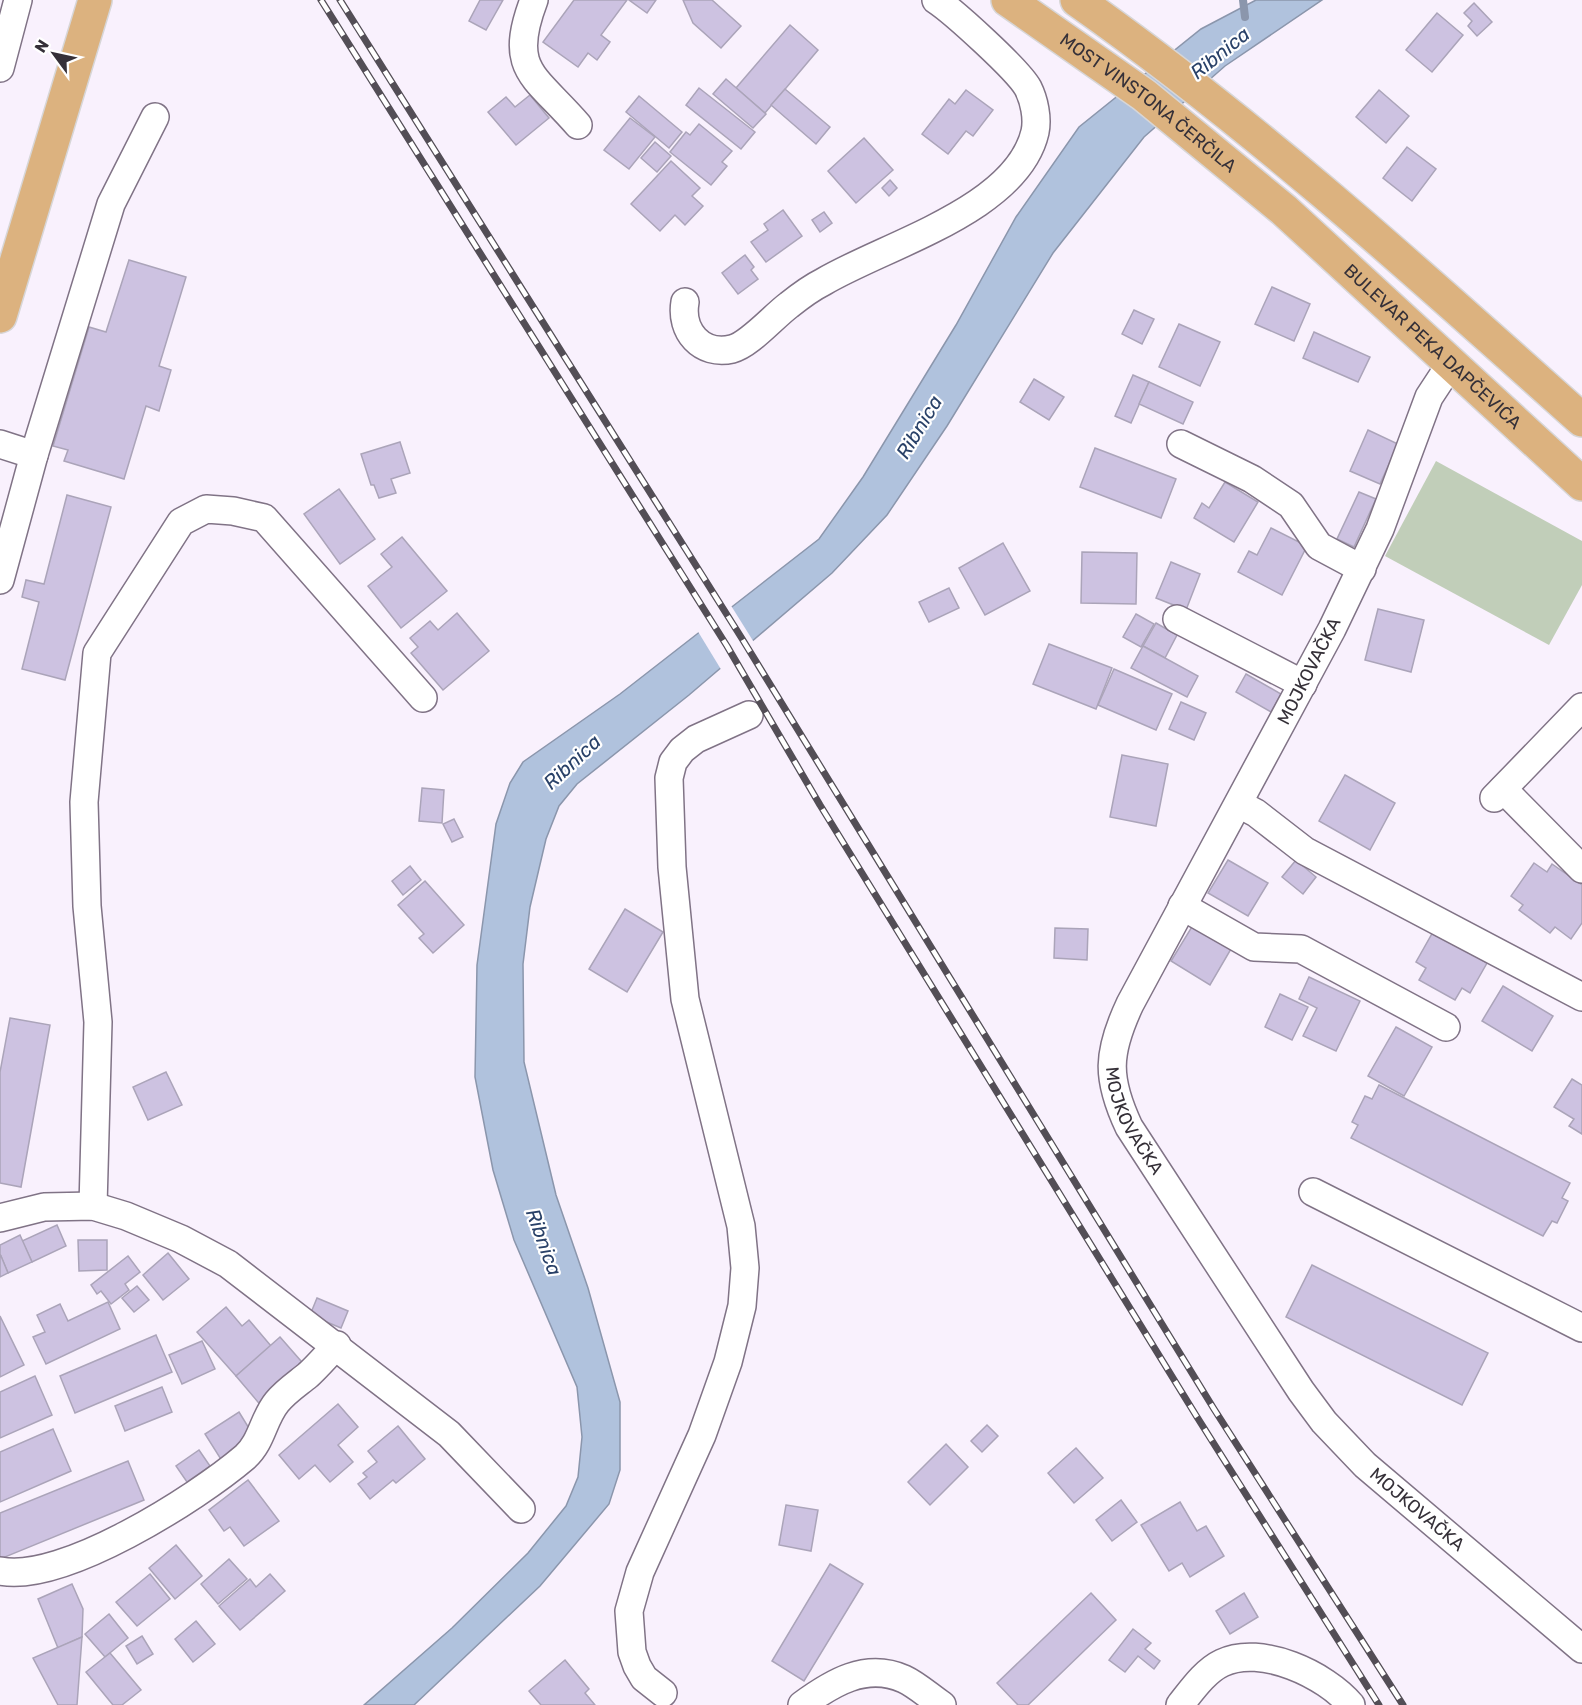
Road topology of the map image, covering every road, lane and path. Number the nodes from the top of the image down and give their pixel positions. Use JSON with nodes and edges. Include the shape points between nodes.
{"nodes":[{"id":1,"x":18,"y":0,"type":"edge"},
{"id":2,"x":95,"y":0,"type":"edge"},
{"id":3,"x":534,"y":0,"type":"edge"},
{"id":4,"x":936,"y":0,"type":"edge"},
{"id":5,"x":1008,"y":0,"type":"edge"},
{"id":6,"x":1077,"y":0,"type":"edge"},
{"id":7,"x":0,"y":68,"type":"edge"},
{"id":8,"x":155,"y":117,"type":"dead end"},
{"id":9,"x":578,"y":124,"type":"dead end"},
{"id":10,"x":1284,"y":210,"type":"joint"},
{"id":11,"x":685,"y":302,"type":"dead end"},
{"id":12,"x":0,"y":316,"type":"edge"},
{"id":13,"x":1452,"y":362,"type":"junction"},
{"id":14,"x":1582,"y":420,"type":"edge"},
{"id":15,"x":0,"y":444,"type":"edge"},
{"id":16,"x":1181,"y":444,"type":"dead end"},
{"id":17,"x":34,"y":455,"type":"junction"},
{"id":18,"x":1582,"y":484,"type":"edge"},
{"id":19,"x":1362,"y":569,"type":"junction"},
{"id":20,"x":0,"y":580,"type":"edge"},
{"id":21,"x":1177,"y":619,"type":"dead end"},
{"id":22,"x":1303,"y":684,"type":"junction"},
{"id":23,"x":423,"y":698,"type":"dead end"},
{"id":24,"x":1582,"y":707,"type":"edge"},
{"id":25,"x":749,"y":715,"type":"dead end"},
{"id":26,"x":1239,"y":804,"type":"junction"},
{"id":27,"x":1582,"y":869,"type":"edge"},
{"id":28,"x":1182,"y":906,"type":"junction"},
{"id":29,"x":1582,"y":997,"type":"edge"},
{"id":30,"x":1446,"y":1027,"type":"dead end"},
{"id":31,"x":1313,"y":1192,"type":"dead end"},
{"id":32,"x":93,"y":1206,"type":"junction"},
{"id":33,"x":0,"y":1218,"type":"edge"},
{"id":34,"x":1582,"y":1328,"type":"edge"},
{"id":35,"x":336,"y":1345,"type":"junction"},
{"id":36,"x":521,"y":1509,"type":"dead end"},
{"id":37,"x":0,"y":1571,"type":"edge"},
{"id":38,"x":1582,"y":1649,"type":"edge"},
{"id":39,"x":666,"y":1701,"type":"edge"},
{"id":40,"x":802,"y":1705,"type":"edge"},
{"id":41,"x":942,"y":1705,"type":"edge"},
{"id":42,"x":1180,"y":1705,"type":"edge"},
{"id":43,"x":1351,"y":1705,"type":"edge"}],
"edges":[{"from":1,"to":7,"type":"street"},
{"from":2,"to":12,"type":"main road"},
{"from":3,"to":9,"type":"street","via":[[523,33],[522,53],[529,71]]},
{"from":4,"to":11,"type":"street","via":[[1027,87],[1035,108],[1035,131],[1027,155],[1014,172],[970,210],[823,282],[735,348],[717,351],[700,345],[688,332],[683,315]]},
{"from":5,"to":10,"type":"main road","name":"MOST VINSTONA ČERČILA","via":[[1144,95]]},
{"from":6,"to":14,"type":"main road","name":"MOST VINSTONA ČERČILA","via":[[1188,82],[1309,181]]},
{"from":8,"to":17,"type":"street","via":[[111,204]]},
{"from":10,"to":13,"type":"main road","name":"BULEVAR PEKA DAPČEVIĆA"},
{"from":13,"to":18,"type":"main road","name":"BULEVAR PEKA DAPČEVIĆA"},
{"from":13,"to":19,"type":"street","name":"MOJKOVAČKA","via":[[1429,398]]},
{"from":15,"to":17,"type":"street"},
{"from":16,"to":19,"type":"street","via":[[1252,478],[1291,505],[1319,546]]},
{"from":17,"to":20,"type":"street"},
{"from":19,"to":22,"type":"street","name":"MOJKOVAČKA"},
{"from":21,"to":22,"type":"street"},
{"from":22,"to":26,"type":"street","name":"MOJKOVAČKA"},
{"from":23,"to":32,"type":"street","via":[[264,518],[207,509],[182,522],[98,653],[84,802],[87,906],[98,1022]]},
{"from":24,"to":27,"type":"street","via":[[1499,794]]},
{"from":25,"to":39,"type":"street","via":[[696,739],[682,750],[673,762],[669,778],[672,867],[685,999],[741,1226],[745,1268],[742,1306],[728,1362],[702,1435],[640,1572],[629,1611],[637,1666]]},
{"from":26,"to":28,"type":"street","name":"MOJKOVAČKA"},
{"from":26,"to":29,"type":"street","via":[[1305,851]]},
{"from":28,"to":30,"type":"street","via":[[1254,947],[1301,949]]},
{"from":28,"to":38,"type":"street","name":"MOJKOVAČKA","via":[[1130,1004],[1111,1054],[1112,1081],[1129,1127],[1301,1391],[1336,1436]]},
{"from":31,"to":34,"type":"street"},
{"from":32,"to":33,"type":"street","via":[[44,1207]]},
{"from":32,"to":35,"type":"street","via":[[181,1239],[228,1264]]},
{"from":35,"to":36,"type":"street","via":[[449,1434]]},
{"from":35,"to":37,"type":"street","via":[[276,1403],[260,1438],[246,1456],[204,1487],[90,1553],[44,1569],[14,1574]]},
{"from":40,"to":41,"type":"street","via":[[829,1685],[857,1674],[883,1673],[905,1679]]},
{"from":42,"to":43,"type":"street","via":[[1222,1663],[1243,1657],[1291,1664],[1323,1680]]}]}
